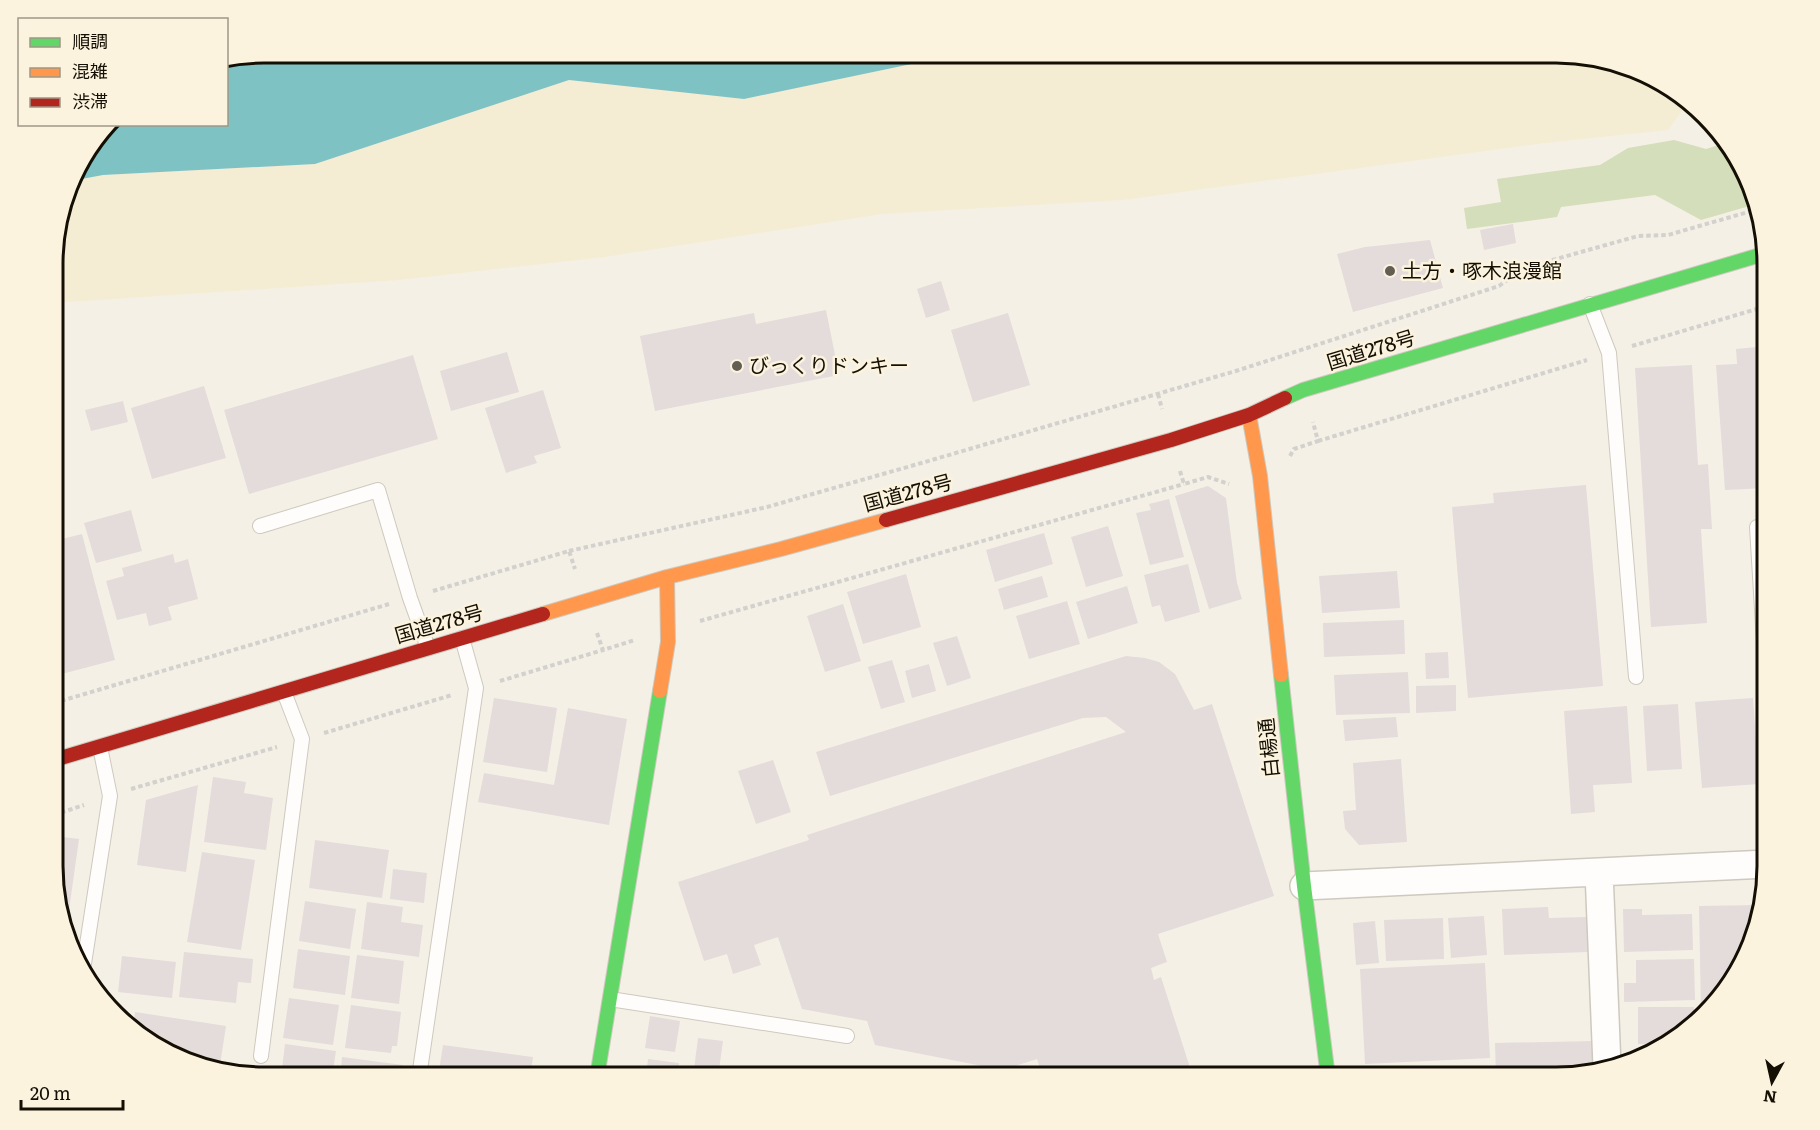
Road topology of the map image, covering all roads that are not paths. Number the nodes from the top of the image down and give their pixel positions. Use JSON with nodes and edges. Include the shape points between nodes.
{"nodes":[{"id":1,"x":1757,"y":256,"type":"edge"},
{"id":2,"x":1590,"y":304,"type":"junction"},
{"id":3,"x":1249,"y":414,"type":"junction"},
{"id":4,"x":260,"y":526,"type":"dead end"},
{"id":5,"x":667,"y":577,"type":"junction"},
{"id":6,"x":462,"y":638,"type":"junction"},
{"id":7,"x":428,"y":648,"type":"junction"},
{"id":8,"x":1636,"y":677,"type":"dead end"},
{"id":9,"x":284,"y":690,"type":"junction"},
{"id":10,"x":100,"y":747,"type":"junction"},
{"id":11,"x":63,"y":757,"type":"edge"},
{"id":12,"x":1757,"y":864,"type":"edge"},
{"id":13,"x":1599,"y":872,"type":"junction"},
{"id":14,"x":1304,"y":886,"type":"junction"},
{"id":15,"x":85,"y":957,"type":"edge"},
{"id":16,"x":610,"y":999,"type":"junction"},
{"id":17,"x":847,"y":1036,"type":"dead end"},
{"id":18,"x":261,"y":1056,"type":"dead end"},
{"id":19,"x":1607,"y":1060,"type":"edge"},
{"id":20,"x":420,"y":1067,"type":"edge"},
{"id":21,"x":599,"y":1067,"type":"edge"},
{"id":22,"x":1327,"y":1067,"type":"edge"}],
"edges":[{"from":1,"to":2,"type":"main road","name":"国道278号"},
{"from":2,"to":3,"type":"main road","name":"国道278号","via":[[1303,390]]},
{"from":2,"to":8,"type":"lane","via":[[1609,353]]},
{"from":3,"to":5,"type":"main road","name":"国道278号","via":[[972,496]]},
{"from":3,"to":14,"type":"main road","name":"白楊通","via":[[1260,476]]},
{"from":4,"to":7,"type":"lane","via":[[378,490]]},
{"from":5,"to":6,"type":"main road","name":"国道278号"},
{"from":5,"to":16,"type":"main road","via":[[668,642]]},
{"from":6,"to":7,"type":"main road","name":"国道278号"},
{"from":6,"to":20,"type":"lane","via":[[476,688]]},
{"from":7,"to":9,"type":"main road","name":"国道278号"},
{"from":9,"to":10,"type":"main road","name":"国道278号"},
{"from":9,"to":18,"type":"lane","via":[[302,739]]},
{"from":10,"to":11,"type":"main road","name":"国道278号"},
{"from":10,"to":15,"type":"lane","via":[[110,796]]},
{"from":12,"to":13,"type":"street"},
{"from":13,"to":14,"type":"street"},
{"from":13,"to":19,"type":"street"},
{"from":14,"to":22,"type":"main road","name":"白楊通"},
{"from":16,"to":17,"type":"lane"},
{"from":16,"to":21,"type":"main road"}]}
